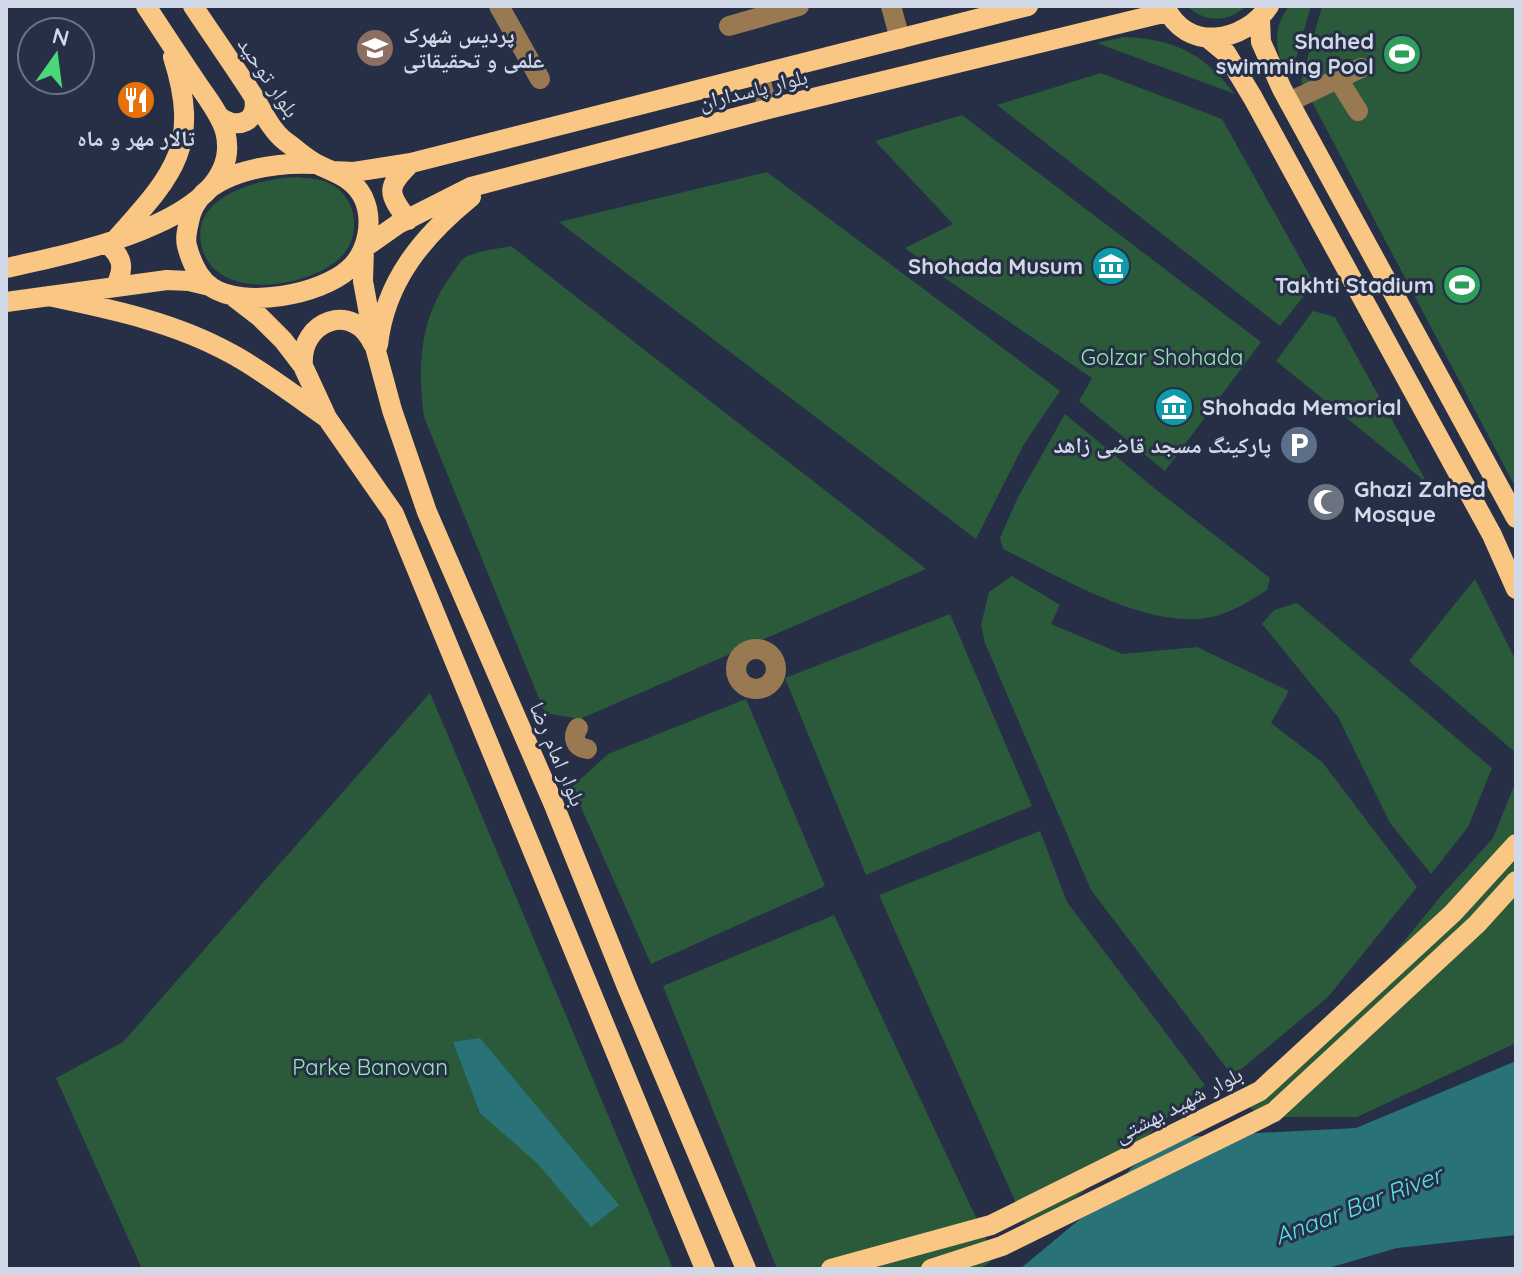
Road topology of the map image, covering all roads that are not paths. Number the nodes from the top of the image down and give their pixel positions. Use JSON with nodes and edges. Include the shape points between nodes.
{"nodes":[{"id":1,"x":146,"y":6,"type":"edge"},
{"id":2,"x":193,"y":6,"type":"edge"},
{"id":3,"x":499,"y":6,"type":"edge"},
{"id":4,"x":799,"y":6,"type":"edge"},
{"id":5,"x":1028,"y":6,"type":"edge"},
{"id":6,"x":887,"y":7,"type":"edge"},
{"id":7,"x":1166,"y":9,"type":"edge"},
{"id":8,"x":1265,"y":13,"type":"edge"},
{"id":9,"x":729,"y":26,"type":"dead end"},
{"id":10,"x":167,"y":38,"type":"junction"},
{"id":11,"x":1208,"y":38,"type":"junction"},
{"id":12,"x":900,"y":39,"type":"junction"},
{"id":13,"x":1361,"y":68,"type":"dead end"},
{"id":14,"x":759,"y":74,"type":"junction"},
{"id":15,"x":540,"y":79,"type":"dead end"},
{"id":16,"x":1338,"y":79,"type":"junction"},
{"id":17,"x":254,"y":97,"type":"junction"},
{"id":18,"x":1289,"y":102,"type":"junction"},
{"id":19,"x":768,"y":109,"type":"junction"},
{"id":20,"x":1358,"y":111,"type":"dead end"},
{"id":21,"x":220,"y":117,"type":"junction"},
{"id":22,"x":411,"y":163,"type":"junction"},
{"id":23,"x":324,"y":167,"type":"junction"},
{"id":24,"x":487,"y":183,"type":"junction"},
{"id":25,"x":203,"y":193,"type":"junction"},
{"id":26,"x":408,"y":220,"type":"junction"},
{"id":27,"x":111,"y":243,"type":"junction"},
{"id":28,"x":364,"y":248,"type":"junction"},
{"id":29,"x":6,"y":268,"type":"edge"},
{"id":30,"x":210,"y":286,"type":"junction"},
{"id":31,"x":115,"y":287,"type":"junction"},
{"id":32,"x":48,"y":296,"type":"junction"},
{"id":33,"x":234,"y":297,"type":"junction"},
{"id":34,"x":6,"y":302,"type":"edge"},
{"id":35,"x":376,"y":352,"type":"junction"},
{"id":36,"x":303,"y":366,"type":"junction"},
{"id":37,"x":327,"y":418,"type":"junction"},
{"id":38,"x":1512,"y":510,"type":"edge"},
{"id":39,"x":1481,"y":517,"type":"junction"},
{"id":40,"x":1516,"y":589,"type":"edge"},
{"id":41,"x":578,"y":728,"type":"dead end"},
{"id":42,"x":587,"y":749,"type":"dead end"},
{"id":43,"x":1516,"y":844,"type":"edge"},
{"id":44,"x":1516,"y":881,"type":"edge"},
{"id":45,"x":705,"y":1269,"type":"edge"},
{"id":46,"x":746,"y":1269,"type":"edge"},
{"id":47,"x":831,"y":1269,"type":"edge"},
{"id":48,"x":931,"y":1269,"type":"edge"}],
"edges":[{"from":1,"to":10,"type":"main road"},
{"from":2,"to":17,"type":"main road","name":"بلوار توحید"},
{"from":3,"to":15,"type":"street"},
{"from":4,"to":9,"type":"street"},
{"from":5,"to":12,"type":"main road","name":"بلوار پاسداران"},
{"from":6,"to":12,"type":"street"},
{"from":7,"to":11,"type":"main road","via":[[1178,24]]},
{"from":7,"to":19,"type":"main road","name":"بلوار پاسداران"},
{"from":8,"to":11,"type":"main road","via":[[1245,31]]},
{"from":8,"to":18,"type":"main road","via":[[1261,42]]},
{"from":10,"to":21,"type":"main road"},
{"from":10,"to":27,"type":"main road","via":[[184,99],[181,146],[164,183]]},
{"from":11,"to":39,"type":"main road","via":[[1226,53],[1253,98]]},
{"from":12,"to":14,"type":"main road","name":"بلوار پاسداران"},
{"from":13,"to":16,"type":"street"},
{"from":14,"to":19,"type":"street"},
{"from":14,"to":22,"type":"main road","name":"بلوار پاسداران"},
{"from":16,"to":18,"type":"street"},
{"from":16,"to":20,"type":"street"},
{"from":17,"to":21,"type":"main road","via":[[251,119],[241,125]]},
{"from":17,"to":23,"type":"main road","name":"بلوار توحید","via":[[281,138]]},
{"from":18,"to":38,"type":"main road"},
{"from":19,"to":24,"type":"main road","name":"بلوار پاسداران"},
{"from":21,"to":25,"type":"main road","via":[[226,158]]},
{"from":22,"to":23,"type":"main road","name":"بلوار پاسداران","via":[[354,172]]},
{"from":22,"to":26,"type":"main road","via":[[392,187]]},
{"from":23,"to":25,"type":"main road","via":[[272,164]]},
{"from":23,"to":28,"type":"main road","via":[[345,176],[362,196],[369,222]]},
{"from":24,"to":26,"type":"main road","name":"بلوار پاسداران"},
{"from":24,"to":35,"type":"main road","via":[[403,267],[381,322]]},
{"from":25,"to":27,"type":"main road","via":[[169,218]]},
{"from":25,"to":30,"type":"main road","via":[[190,214],[186,241],[193,266]]},
{"from":26,"to":28,"type":"main road","name":"بلوار پاسداران"},
{"from":27,"to":29,"type":"main road"},
{"from":27,"to":31,"type":"main road","via":[[123,264]]},
{"from":28,"to":33,"type":"main road","via":[[349,270],[305,290]]},
{"from":28,"to":35,"type":"main road","name":"بلوار امام رضا","via":[[363,281]]},
{"from":30,"to":31,"type":"main road","via":[[167,280]]},
{"from":30,"to":33,"type":"main road"},
{"from":31,"to":32,"type":"main road"},
{"from":32,"to":34,"type":"main road"},
{"from":32,"to":37,"type":"main road","via":[[192,335],[232,354]]},
{"from":33,"to":36,"type":"main road","via":[[260,317]]},
{"from":35,"to":36,"type":"main road","via":[[370,337],[352,322],[330,321],[310,333]]},
{"from":35,"to":46,"type":"main road","name":"بلوار امام رضا","via":[[427,512]]},
{"from":36,"to":37,"type":"main road"},
{"from":37,"to":45,"type":"main road","via":[[394,514]]},
{"from":38,"to":39,"type":"main road"},
{"from":39,"to":40,"type":"main road"},
{"from":41,"to":42,"type":"street","via":[[575,742]]},
{"from":43,"to":47,"type":"main road","name":"بلوار شهید بهشتی","via":[[1453,913],[1260,1091],[991,1225]]},
{"from":44,"to":48,"type":"main road","via":[[1477,924],[1274,1112],[1002,1246]]}]}
